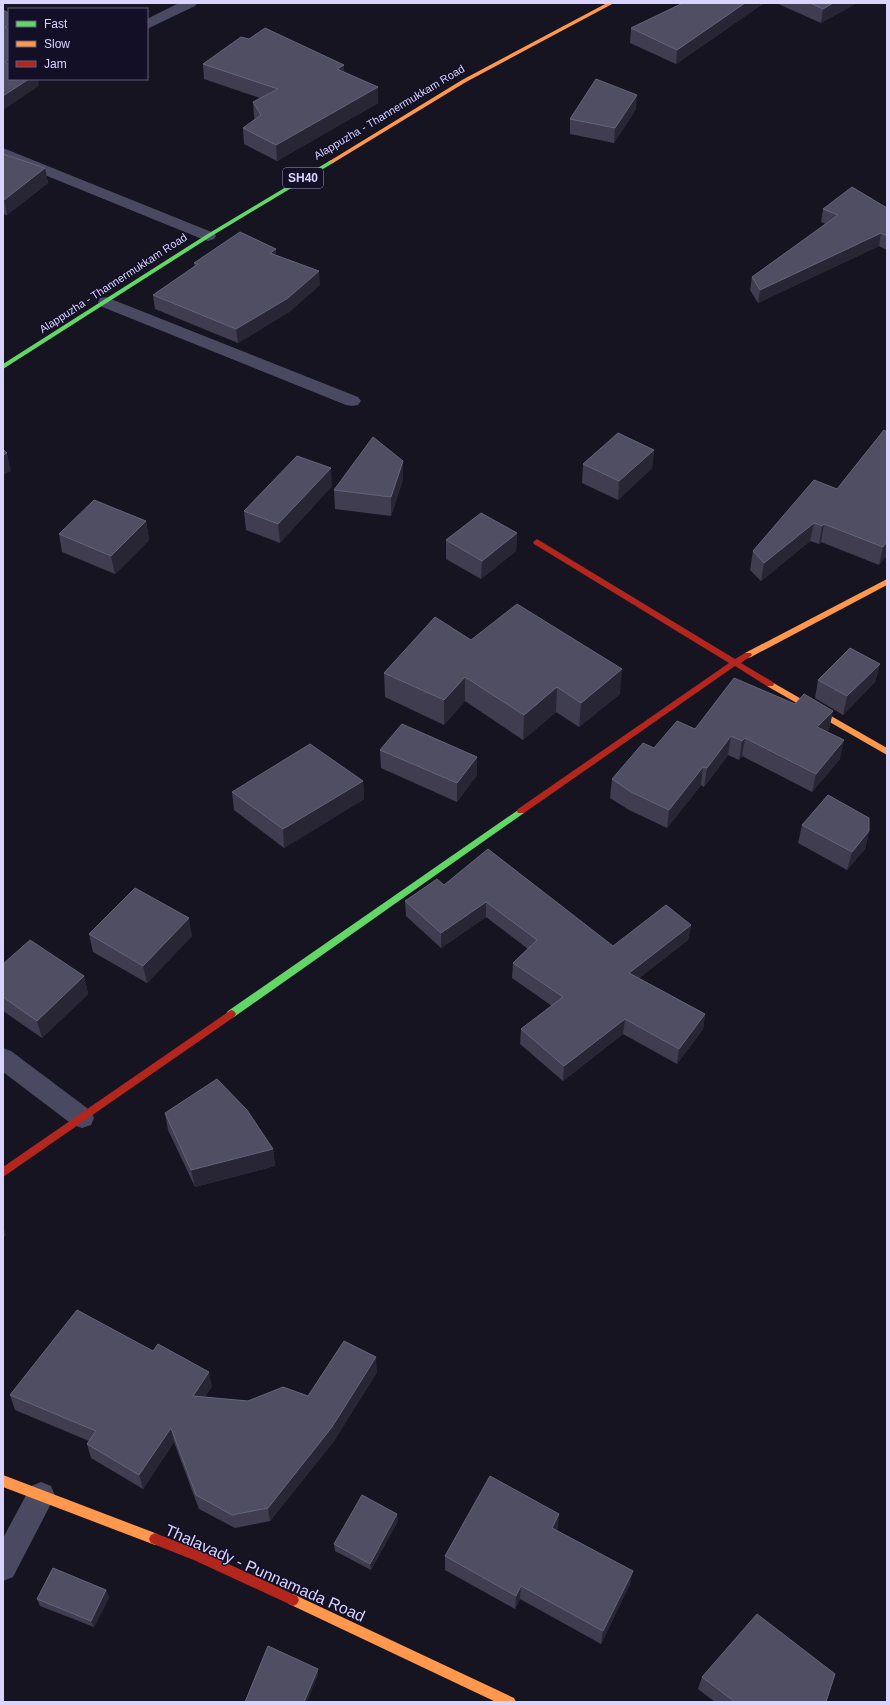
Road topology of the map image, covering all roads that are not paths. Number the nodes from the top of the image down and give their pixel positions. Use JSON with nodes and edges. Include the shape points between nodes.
{"nodes":[{"id":1,"x":190,"y":3,"type":"edge"},
{"id":2,"x":611,"y":3,"type":"edge"},
{"id":3,"x":148,"y":24,"type":"edge"},
{"id":4,"x":3,"y":153,"type":"edge"},
{"id":5,"x":208,"y":236,"type":"junction"},
{"id":6,"x":106,"y":302,"type":"junction"},
{"id":7,"x":3,"y":368,"type":"edge"},
{"id":8,"x":352,"y":401,"type":"dead end"},
{"id":9,"x":537,"y":542,"type":"dead end"},
{"id":10,"x":887,"y":582,"type":"edge"},
{"id":11,"x":734,"y":663,"type":"junction"},
{"id":12,"x":887,"y":752,"type":"edge"},
{"id":13,"x":3,"y":1058,"type":"edge"},
{"id":14,"x":82,"y":1118,"type":"junction"},
{"id":15,"x":3,"y":1173,"type":"edge"},
{"id":16,"x":3,"y":1481,"type":"edge"},
{"id":17,"x":41,"y":1496,"type":"junction"},
{"id":18,"x":3,"y":1567,"type":"edge"},
{"id":19,"x":510,"y":1702,"type":"edge"}],
"edges":[{"from":1,"to":3,"type":"street"},
{"from":2,"to":5,"type":"main road","name":"Alappuzha - Thannermukkam Road","number":"SH40","via":[[464,80]]},
{"from":4,"to":5,"type":"street"},
{"from":5,"to":6,"type":"main road","name":"Alappuzha - Thannermukkam Road","number":"SH40"},
{"from":6,"to":7,"type":"main road","name":"Alappuzha - Thannermukkam Road","number":"SH40"},
{"from":6,"to":8,"type":"street"},
{"from":9,"to":11,"type":"main road"},
{"from":10,"to":11,"type":"main road"},
{"from":11,"to":12,"type":"main road"},
{"from":11,"to":14,"type":"main road"},
{"from":13,"to":14,"type":"street"},
{"from":14,"to":15,"type":"main road"},
{"from":16,"to":17,"type":"main road","name":"Thalavady - Punnamada Road"},
{"from":17,"to":18,"type":"street"},
{"from":17,"to":19,"type":"main road","name":"Thalavady - Punnamada Road","via":[[199,1556]]}]}
